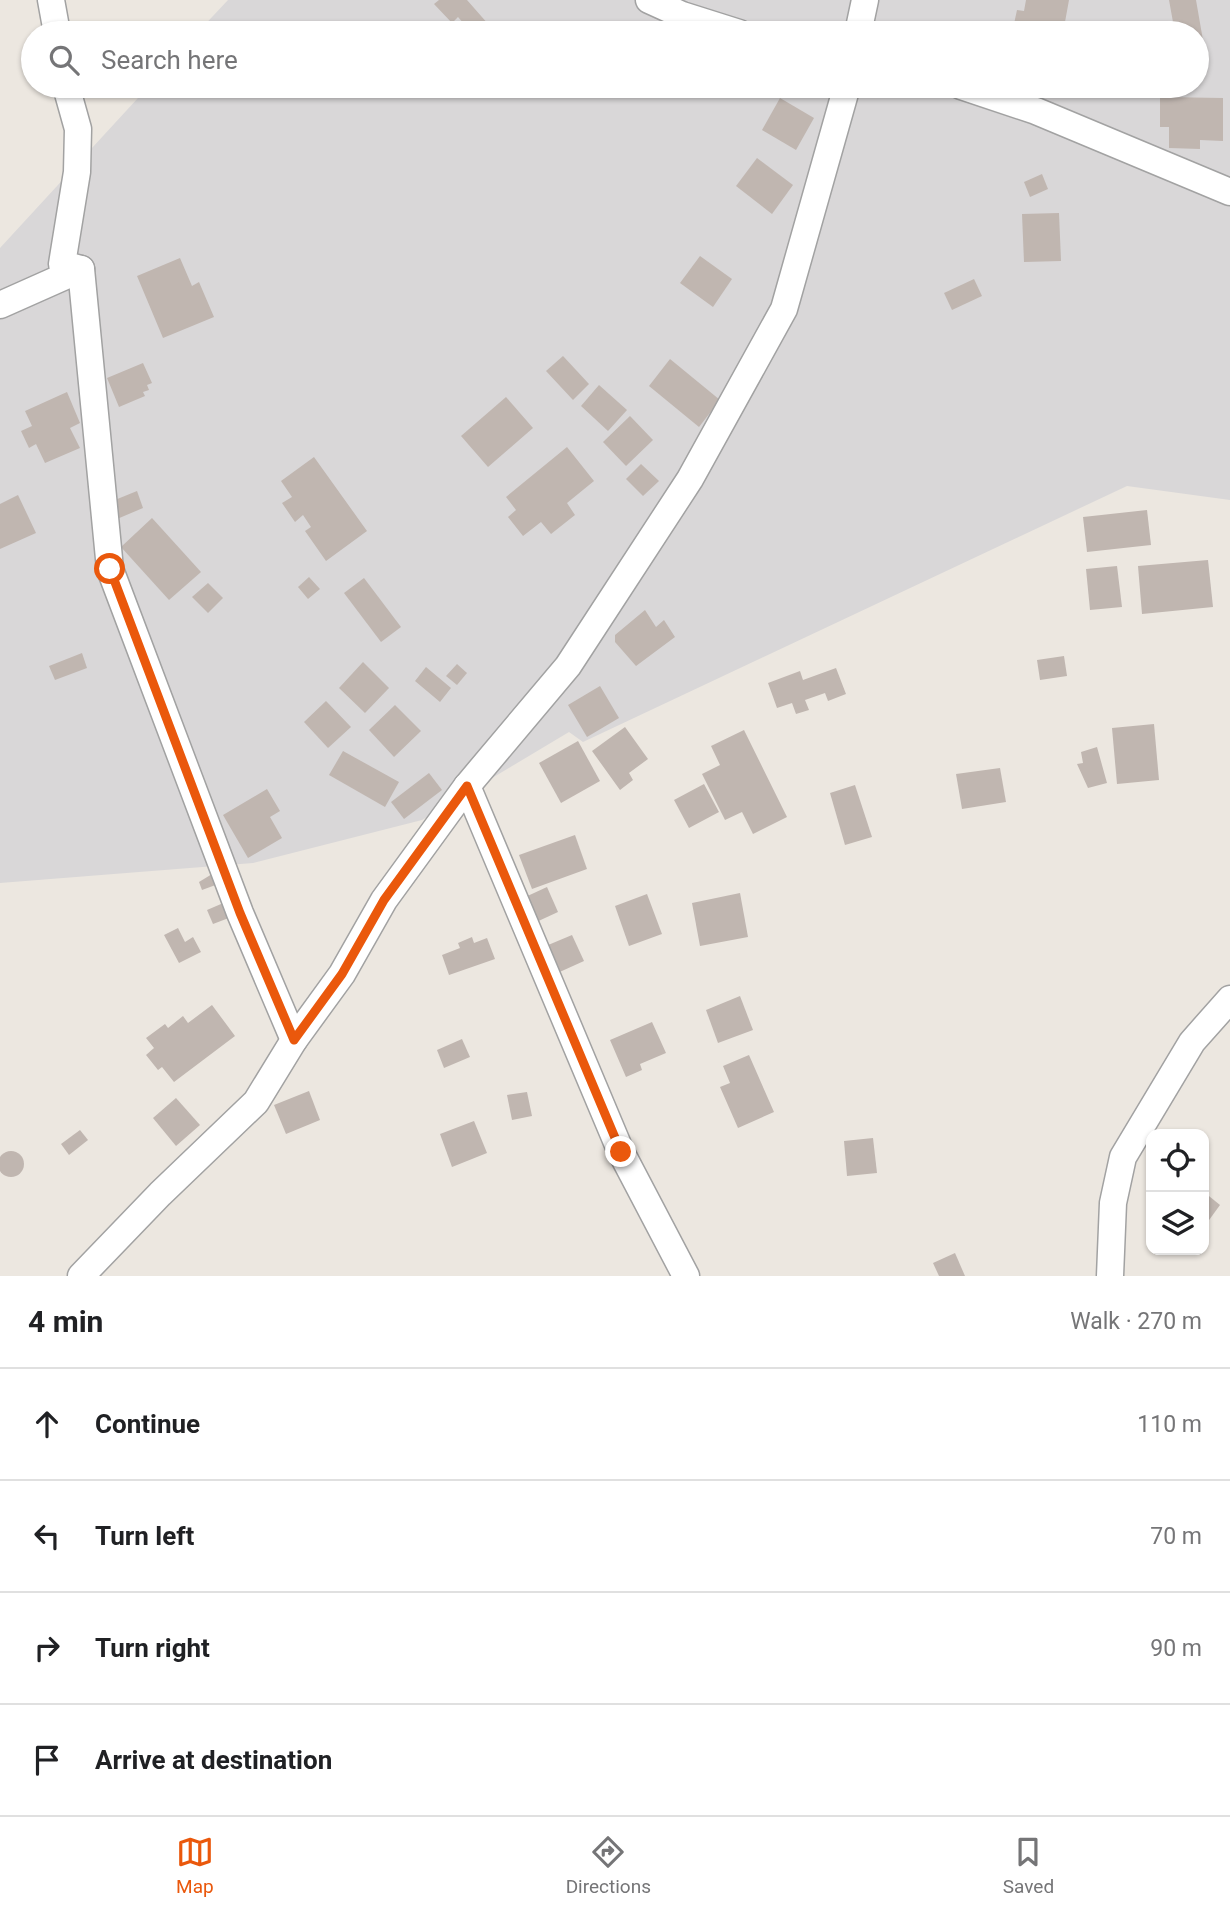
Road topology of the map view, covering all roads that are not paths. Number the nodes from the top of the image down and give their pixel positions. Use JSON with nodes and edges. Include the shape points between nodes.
{"nodes":[{"id":1,"x":51,"y":0,"type":"edge"},
{"id":2,"x":649,"y":0,"type":"edge"},
{"id":3,"x":865,"y":0,"type":"edge"},
{"id":4,"x":55,"y":21,"type":"edge"},
{"id":5,"x":701,"y":21,"type":"edge"},
{"id":6,"x":861,"y":21,"type":"edge"},
{"id":7,"x":69,"y":98,"type":"edge"},
{"id":8,"x":844,"y":98,"type":"edge"},
{"id":9,"x":997,"y":98,"type":"edge"},
{"id":10,"x":1230,"y":192,"type":"edge"},
{"id":11,"x":81,"y":269,"type":"junction"},
{"id":12,"x":0,"y":305,"type":"edge"},
{"id":13,"x":467,"y":786,"type":"junction"},
{"id":14,"x":1230,"y":999,"type":"edge"},
{"id":15,"x":294,"y":1040,"type":"junction"},
{"id":16,"x":81,"y":1276,"type":"edge"},
{"id":17,"x":686,"y":1276,"type":"edge"},
{"id":18,"x":1110,"y":1276,"type":"edge"}],
"edges":[{"from":1,"to":4,"type":"street"},
{"from":2,"to":5,"type":"street"},
{"from":3,"to":6,"type":"street"},
{"from":7,"to":11,"type":"street","via":[[78,129],[77,172],[62,264]]},
{"from":8,"to":13,"type":"street","via":[[784,309],[726,418],[568,666]]},
{"from":9,"to":10,"type":"street"},
{"from":11,"to":12,"type":"street"},
{"from":11,"to":15,"type":"street","via":[[110,569],[240,913]]},
{"from":13,"to":15,"type":"street","via":[[384,900],[342,974]]},
{"from":13,"to":17,"type":"street","via":[[621,1152]]},
{"from":14,"to":18,"type":"street","via":[[1192,1042],[1123,1157],[1113,1203]]},
{"from":15,"to":16,"type":"street","via":[[256,1102]]}]}
